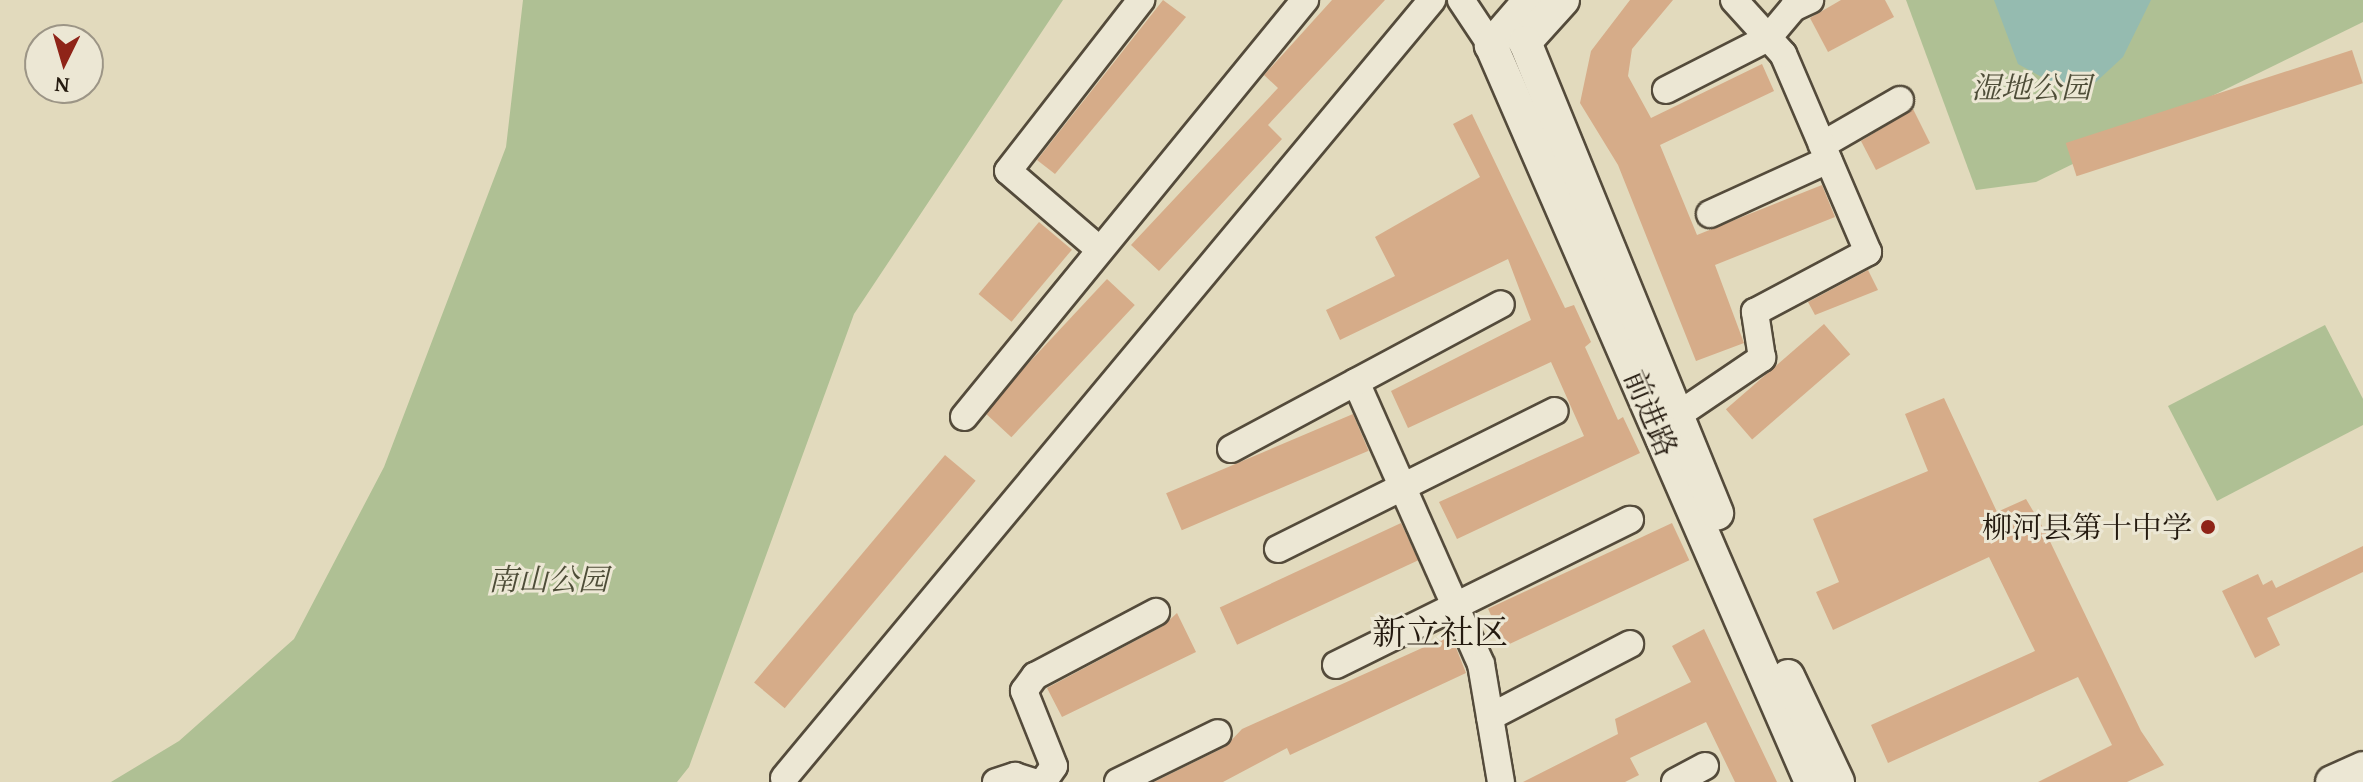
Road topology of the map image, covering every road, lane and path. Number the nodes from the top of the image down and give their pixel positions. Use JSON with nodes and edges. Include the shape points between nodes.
{"nodes":[{"id":1,"x":1141,"y":0,"type":"edge"},
{"id":2,"x":1305,"y":0,"type":"edge"},
{"id":3,"x":1432,"y":0,"type":"edge"},
{"id":4,"x":1461,"y":0,"type":"edge"},
{"id":5,"x":1530,"y":0,"type":"edge"},
{"id":6,"x":1563,"y":0,"type":"edge"},
{"id":7,"x":1734,"y":0,"type":"edge"},
{"id":8,"x":1810,"y":0,"type":"edge"},
{"id":9,"x":1768,"y":38,"type":"junction"},
{"id":10,"x":1491,"y":45,"type":"junction"},
{"id":11,"x":1666,"y":90,"type":"dead end"},
{"id":12,"x":1900,"y":100,"type":"dead end"},
{"id":13,"x":1825,"y":152,"type":"junction"},
{"id":14,"x":1710,"y":214,"type":"dead end"},
{"id":15,"x":1100,"y":250,"type":"junction"},
{"id":16,"x":1501,"y":304,"type":"dead end"},
{"id":17,"x":1356,"y":382,"type":"junction"},
{"id":18,"x":1555,"y":411,"type":"dead end"},
{"id":19,"x":1678,"y":415,"type":"junction"},
{"id":20,"x":964,"y":417,"type":"dead end"},
{"id":21,"x":1231,"y":449,"type":"dead end"},
{"id":22,"x":1402,"y":487,"type":"junction"},
{"id":23,"x":1630,"y":520,"type":"dead end"},
{"id":24,"x":1278,"y":549,"type":"dead end"},
{"id":25,"x":1455,"y":606,"type":"junction"},
{"id":26,"x":1156,"y":612,"type":"dead end"},
{"id":27,"x":1630,"y":644,"type":"dead end"},
{"id":28,"x":1336,"y":665,"type":"dead end"},
{"id":29,"x":1490,"y":717,"type":"junction"},
{"id":30,"x":1218,"y":733,"type":"dead end"},
{"id":31,"x":1705,"y":766,"type":"dead end"},
{"id":32,"x":2363,"y":768,"type":"edge"},
{"id":33,"x":784,"y":778,"type":"dead end"},
{"id":34,"x":996,"y":782,"type":"edge"},
{"id":35,"x":1034,"y":782,"type":"edge"},
{"id":36,"x":1043,"y":782,"type":"edge"},
{"id":37,"x":1118,"y":782,"type":"edge"},
{"id":38,"x":1501,"y":782,"type":"edge"},
{"id":39,"x":1675,"y":782,"type":"edge"},
{"id":40,"x":1811,"y":782,"type":"edge"},
{"id":41,"x":1838,"y":782,"type":"edge"},
{"id":42,"x":2332,"y":782,"type":"edge"}],
"edges":[{"from":1,"to":15,"type":"street","via":[[1008,171]]},
{"from":2,"to":15,"type":"street"},
{"from":3,"to":33,"type":"street"},
{"from":4,"to":10,"type":"street"},
{"from":5,"to":10,"type":"street"},
{"from":6,"to":19,"type":"street","name":"前进路","via":[[1525,42]]},
{"from":7,"to":9,"type":"street"},
{"from":8,"to":9,"type":"street","via":[[1793,8]]},
{"from":9,"to":11,"type":"street"},
{"from":9,"to":13,"type":"street","via":[[1783,54]]},
{"from":10,"to":40,"type":"street","name":"前进路"},
{"from":12,"to":13,"type":"street"},
{"from":13,"to":14,"type":"street"},
{"from":13,"to":19,"type":"street","via":[[1868,252],[1755,312],[1762,358]]},
{"from":15,"to":20,"type":"street"},
{"from":16,"to":17,"type":"street"},
{"from":17,"to":21,"type":"street"},
{"from":17,"to":22,"type":"street"},
{"from":18,"to":22,"type":"street"},
{"from":19,"to":41,"type":"street","name":"前进路","via":[[1760,618]]},
{"from":22,"to":24,"type":"street"},
{"from":22,"to":25,"type":"street"},
{"from":23,"to":25,"type":"street"},
{"from":25,"to":28,"type":"street"},
{"from":25,"to":29,"type":"street","via":[[1481,664]]},
{"from":26,"to":36,"type":"street","via":[[1035,676],[1024,691],[1054,766]]},
{"from":27,"to":29,"type":"street"},
{"from":29,"to":38,"type":"street"},
{"from":30,"to":37,"type":"street"},
{"from":31,"to":39,"type":"street"},
{"from":32,"to":42,"type":"street"},
{"from":34,"to":35,"type":"street","via":[[1015,776]]}]}
